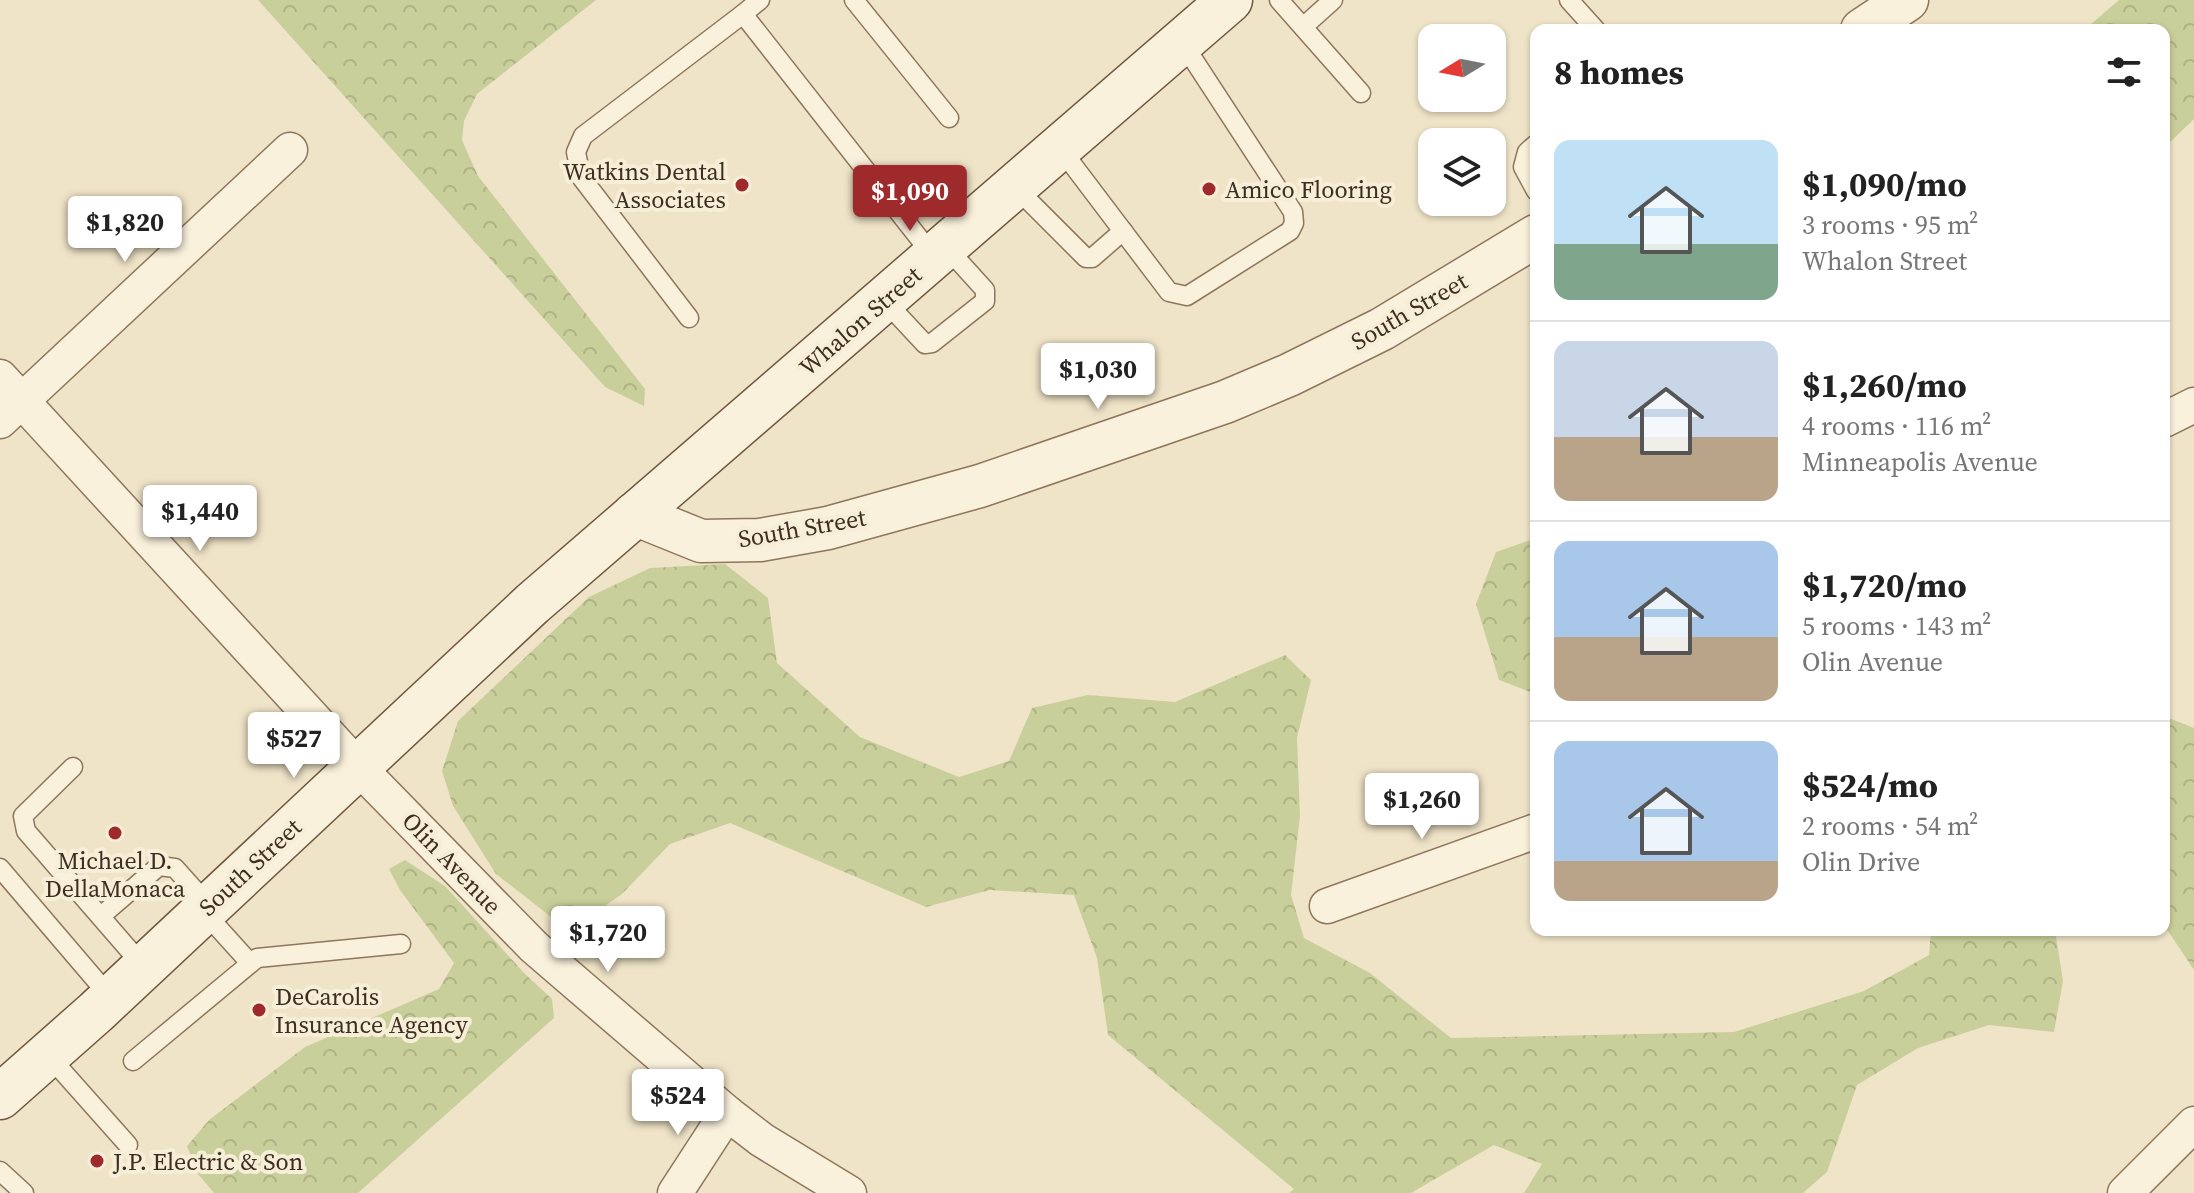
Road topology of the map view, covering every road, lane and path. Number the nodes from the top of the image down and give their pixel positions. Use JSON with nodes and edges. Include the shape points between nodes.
{"nodes":[{"id":1,"x":760,"y":0,"type":"edge"},
{"id":2,"x":854,"y":0,"type":"edge"},
{"id":3,"x":1230,"y":0,"type":"edge"},
{"id":4,"x":1279,"y":0,"type":"edge"},
{"id":5,"x":1333,"y":0,"type":"edge"},
{"id":6,"x":1569,"y":0,"type":"edge"},
{"id":7,"x":1907,"y":0,"type":"edge"},
{"id":8,"x":743,"y":14,"type":"junction"},
{"id":9,"x":1591,"y":24,"type":"edge"},
{"id":10,"x":1871,"y":24,"type":"edge"},
{"id":11,"x":1303,"y":27,"type":"junction"},
{"id":12,"x":1182,"y":42,"type":"junction"},
{"id":13,"x":1361,"y":93,"type":"dead end"},
{"id":14,"x":949,"y":118,"type":"dead end"},
{"id":15,"x":1060,"y":148,"type":"junction"},
{"id":16,"x":1530,"y":149,"type":"edge"},
{"id":17,"x":290,"y":150,"type":"dead end"},
{"id":18,"x":1530,"y":180,"type":"edge"},
{"id":19,"x":1015,"y":187,"type":"junction"},
{"id":20,"x":1123,"y":231,"type":"junction"},
{"id":21,"x":1530,"y":240,"type":"edge"},
{"id":22,"x":940,"y":252,"type":"junction"},
{"id":23,"x":884,"y":300,"type":"junction"},
{"id":24,"x":689,"y":318,"type":"dead end"},
{"id":25,"x":7,"y":399,"type":"edge"},
{"id":26,"x":2194,"y":405,"type":"edge"},
{"id":27,"x":2170,"y":417,"type":"edge"},
{"id":28,"x":634,"y":514,"type":"junction"},
{"id":29,"x":73,"y":767,"type":"dead end"},
{"id":30,"x":358,"y":767,"type":"junction"},
{"id":31,"x":1530,"y":833,"type":"edge"},
{"id":32,"x":0,"y":868,"type":"edge"},
{"id":33,"x":1327,"y":906,"type":"dead end"},
{"id":34,"x":206,"y":909,"type":"junction"},
{"id":35,"x":101,"y":916,"type":"junction"},
{"id":36,"x":401,"y":944,"type":"dead end"},
{"id":37,"x":250,"y":963,"type":"junction"},
{"id":38,"x":144,"y":967,"type":"junction"},
{"id":39,"x":111,"y":998,"type":"junction"},
{"id":40,"x":48,"y":1055,"type":"junction"},
{"id":41,"x":133,"y":1061,"type":"dead end"},
{"id":42,"x":0,"y":1097,"type":"edge"},
{"id":43,"x":727,"y":1113,"type":"junction"},
{"id":44,"x":2194,"y":1124,"type":"edge"},
{"id":45,"x":128,"y":1145,"type":"dead end"},
{"id":46,"x":0,"y":1171,"type":"edge"},
{"id":47,"x":24,"y":1193,"type":"edge"},
{"id":48,"x":675,"y":1193,"type":"edge"},
{"id":49,"x":849,"y":1193,"type":"edge"},
{"id":50,"x":2125,"y":1193,"type":"edge"}],
"edges":[{"from":1,"to":8,"type":"lane"},
{"from":2,"to":14,"type":"lane"},
{"from":3,"to":12,"type":"main road","name":"Whalon Street"},
{"from":4,"to":11,"type":"lane"},
{"from":5,"to":11,"type":"lane"},
{"from":6,"to":9,"type":"lane"},
{"from":7,"to":10,"type":"street"},
{"from":8,"to":22,"type":"lane"},
{"from":8,"to":24,"type":"lane","via":[[583,136],[576,152],[581,177]]},
{"from":11,"to":13,"type":"lane"},
{"from":12,"to":15,"type":"main road","name":"Whalon Street"},
{"from":12,"to":20,"type":"lane","via":[[1293,212],[1294,223],[1290,231],[1187,296],[1169,292]]},
{"from":15,"to":19,"type":"main road","name":"Whalon Street"},
{"from":15,"to":20,"type":"lane"},
{"from":16,"to":18,"type":"lane","via":[[1523,167]]},
{"from":17,"to":25,"type":"street"},
{"from":19,"to":20,"type":"lane","via":[[1086,258]]},
{"from":19,"to":22,"type":"main road","name":"Whalon Street"},
{"from":21,"to":28,"type":"street","name":"South Street","via":[[1382,329],[1289,375],[965,491],[828,528],[760,540],[701,541]]},
{"from":22,"to":23,"type":"main road","name":"Whalon Street"},
{"from":22,"to":23,"type":"lane","via":[[985,290],[985,301],[925,344]]},
{"from":23,"to":28,"type":"main road","name":"Whalon Street"},
{"from":25,"to":30,"type":"street","name":"Olin Avenue"},
{"from":26,"to":27,"type":"street"},
{"from":28,"to":30,"type":"main road","name":"South Street"},
{"from":29,"to":35,"type":"lane","via":[[23,821],[26,831]]},
{"from":30,"to":34,"type":"main road","name":"South Street"},
{"from":30,"to":43,"type":"street","name":"Olin Avenue","via":[[534,947]]},
{"from":31,"to":33,"type":"street"},
{"from":32,"to":39,"type":"lane"},
{"from":34,"to":35,"type":"lane","via":[[167,865],[159,866]]},
{"from":34,"to":37,"type":"lane"},
{"from":34,"to":38,"type":"main road","name":"South Street"},
{"from":35,"to":38,"type":"lane"},
{"from":36,"to":37,"type":"lane","via":[[267,956]]},
{"from":37,"to":41,"type":"lane"},
{"from":38,"to":39,"type":"main road","name":"South Street"},
{"from":39,"to":40,"type":"main road","name":"South Street"},
{"from":40,"to":42,"type":"main road","name":"South Street"},
{"from":40,"to":45,"type":"lane"},
{"from":43,"to":48,"type":"street"},
{"from":43,"to":49,"type":"street","name":"Olin Avenue"},
{"from":44,"to":50,"type":"street"},
{"from":46,"to":47,"type":"lane"}]}
